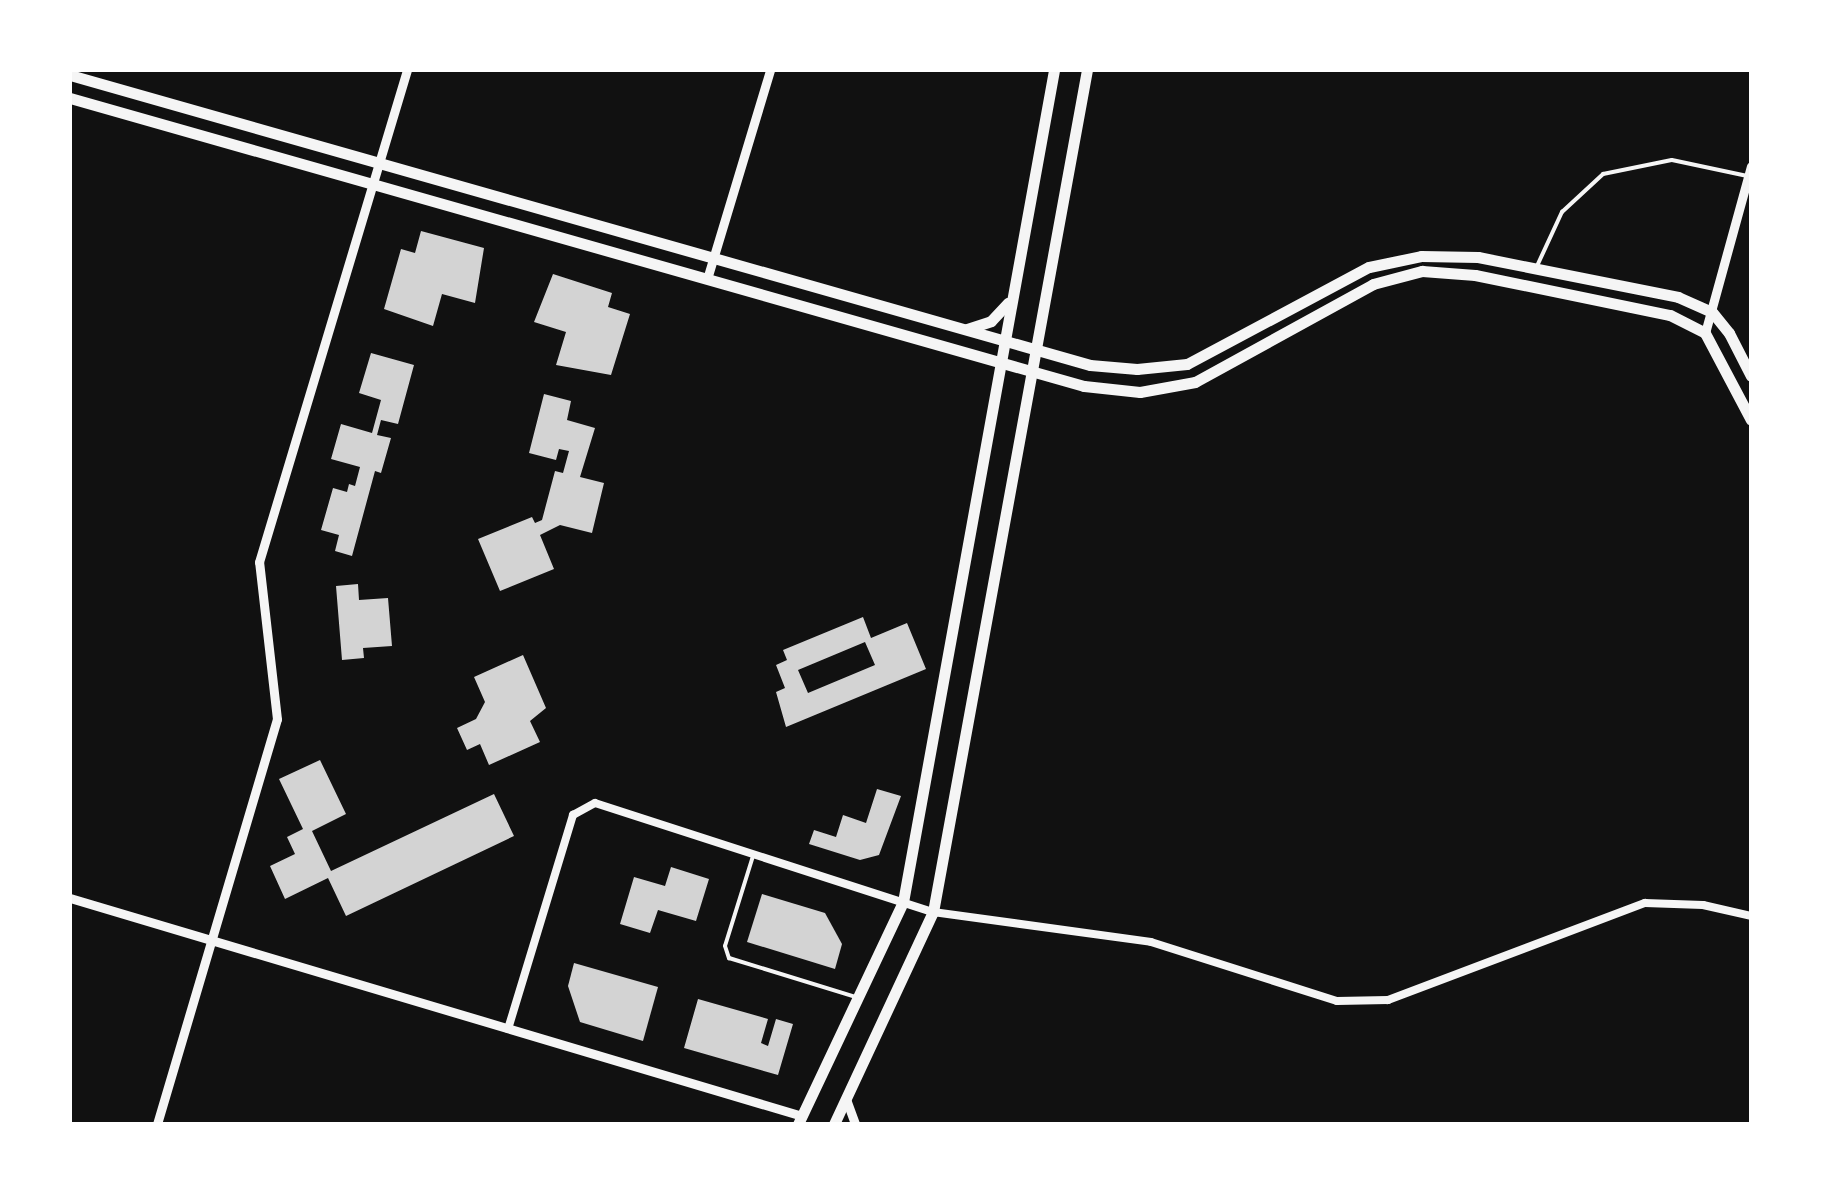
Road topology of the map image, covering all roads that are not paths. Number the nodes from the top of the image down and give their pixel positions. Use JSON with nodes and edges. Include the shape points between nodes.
{"nodes":[{"id":1,"x":407,"y":70,"type":"edge"},
{"id":2,"x":770,"y":70,"type":"edge"},
{"id":3,"x":1054,"y":70,"type":"edge"},
{"id":4,"x":1087,"y":70,"type":"edge"},
{"id":5,"x":70,"y":75,"type":"edge"},
{"id":6,"x":70,"y":98,"type":"edge"},
{"id":7,"x":379,"y":164,"type":"junction"},
{"id":8,"x":1750,"y":171,"type":"edge"},
{"id":9,"x":373,"y":184,"type":"junction"},
{"id":10,"x":714,"y":259,"type":"junction"},
{"id":11,"x":1536,"y":268,"type":"junction"},
{"id":12,"x":707,"y":279,"type":"junction"},
{"id":13,"x":1009,"y":303,"type":"junction"},
{"id":14,"x":1712,"y":312,"type":"junction"},
{"id":15,"x":965,"y":330,"type":"junction"},
{"id":16,"x":1705,"y":333,"type":"junction"},
{"id":17,"x":1001,"y":340,"type":"junction"},
{"id":18,"x":1035,"y":350,"type":"junction"},
{"id":19,"x":998,"y":362,"type":"junction"},
{"id":20,"x":1031,"y":371,"type":"junction"},
{"id":21,"x":1751,"y":376,"type":"edge"},
{"id":22,"x":1751,"y":420,"type":"edge"},
{"id":23,"x":753,"y":856,"type":"junction"},
{"id":24,"x":70,"y":898,"type":"edge"},
{"id":25,"x":903,"y":902,"type":"junction"},
{"id":26,"x":933,"y":912,"type":"junction"},
{"id":27,"x":1751,"y":916,"type":"edge"},
{"id":28,"x":210,"y":940,"type":"junction"},
{"id":29,"x":858,"y":997,"type":"junction"},
{"id":30,"x":508,"y":1029,"type":"junction"},
{"id":31,"x":846,"y":1099,"type":"junction"},
{"id":32,"x":800,"y":1120,"type":"edge"},
{"id":33,"x":157,"y":1124,"type":"edge"},
{"id":34,"x":834,"y":1124,"type":"edge"},
{"id":35,"x":855,"y":1124,"type":"edge"}],
"edges":[{"from":1,"to":7,"type":"street"},
{"from":2,"to":10,"type":"street"},
{"from":3,"to":13,"type":"main road"},
{"from":4,"to":18,"type":"main road"},
{"from":5,"to":7,"type":"main road"},
{"from":6,"to":9,"type":"main road"},
{"from":7,"to":9,"type":"street"},
{"from":7,"to":10,"type":"main road"},
{"from":8,"to":11,"type":"lane","via":[[1672,160],[1603,174],[1562,212]]},
{"from":8,"to":14,"type":"street"},
{"from":9,"to":12,"type":"main road"},
{"from":9,"to":28,"type":"street","via":[[259,562],[277,719]]},
{"from":10,"to":12,"type":"street"},
{"from":10,"to":15,"type":"main road"},
{"from":11,"to":14,"type":"main road","via":[[1678,297]]},
{"from":11,"to":18,"type":"main road","via":[[1478,257],[1421,256],[1369,267],[1187,364],[1121,368]]},
{"from":12,"to":19,"type":"main road"},
{"from":13,"to":15,"type":"main road","via":[[991,321]]},
{"from":13,"to":17,"type":"main road"},
{"from":14,"to":16,"type":"street"},
{"from":14,"to":21,"type":"main road"},
{"from":15,"to":17,"type":"main road"},
{"from":16,"to":20,"type":"main road","via":[[1670,315],[1475,275],[1422,271],[1373,284],[1195,382],[1140,392],[1084,386]]},
{"from":16,"to":22,"type":"main road"},
{"from":17,"to":18,"type":"main road"},
{"from":17,"to":19,"type":"main road"},
{"from":18,"to":20,"type":"main road"},
{"from":19,"to":20,"type":"main road"},
{"from":19,"to":25,"type":"main road"},
{"from":20,"to":26,"type":"main road"},
{"from":23,"to":25,"type":"street"},
{"from":23,"to":29,"type":"lane","via":[[725,946],[729,958]]},
{"from":23,"to":30,"type":"street","via":[[595,803],[582,806],[573,815]]},
{"from":24,"to":28,"type":"street"},
{"from":25,"to":26,"type":"street"},
{"from":25,"to":29,"type":"main road"},
{"from":26,"to":27,"type":"street","via":[[1151,942],[1337,1001],[1388,1000],[1645,903],[1703,905]]},
{"from":26,"to":31,"type":"main road"},
{"from":28,"to":30,"type":"street"},
{"from":28,"to":33,"type":"street"},
{"from":29,"to":32,"type":"main road"},
{"from":30,"to":32,"type":"street"},
{"from":31,"to":34,"type":"main road"},
{"from":31,"to":35,"type":"street"}]}
